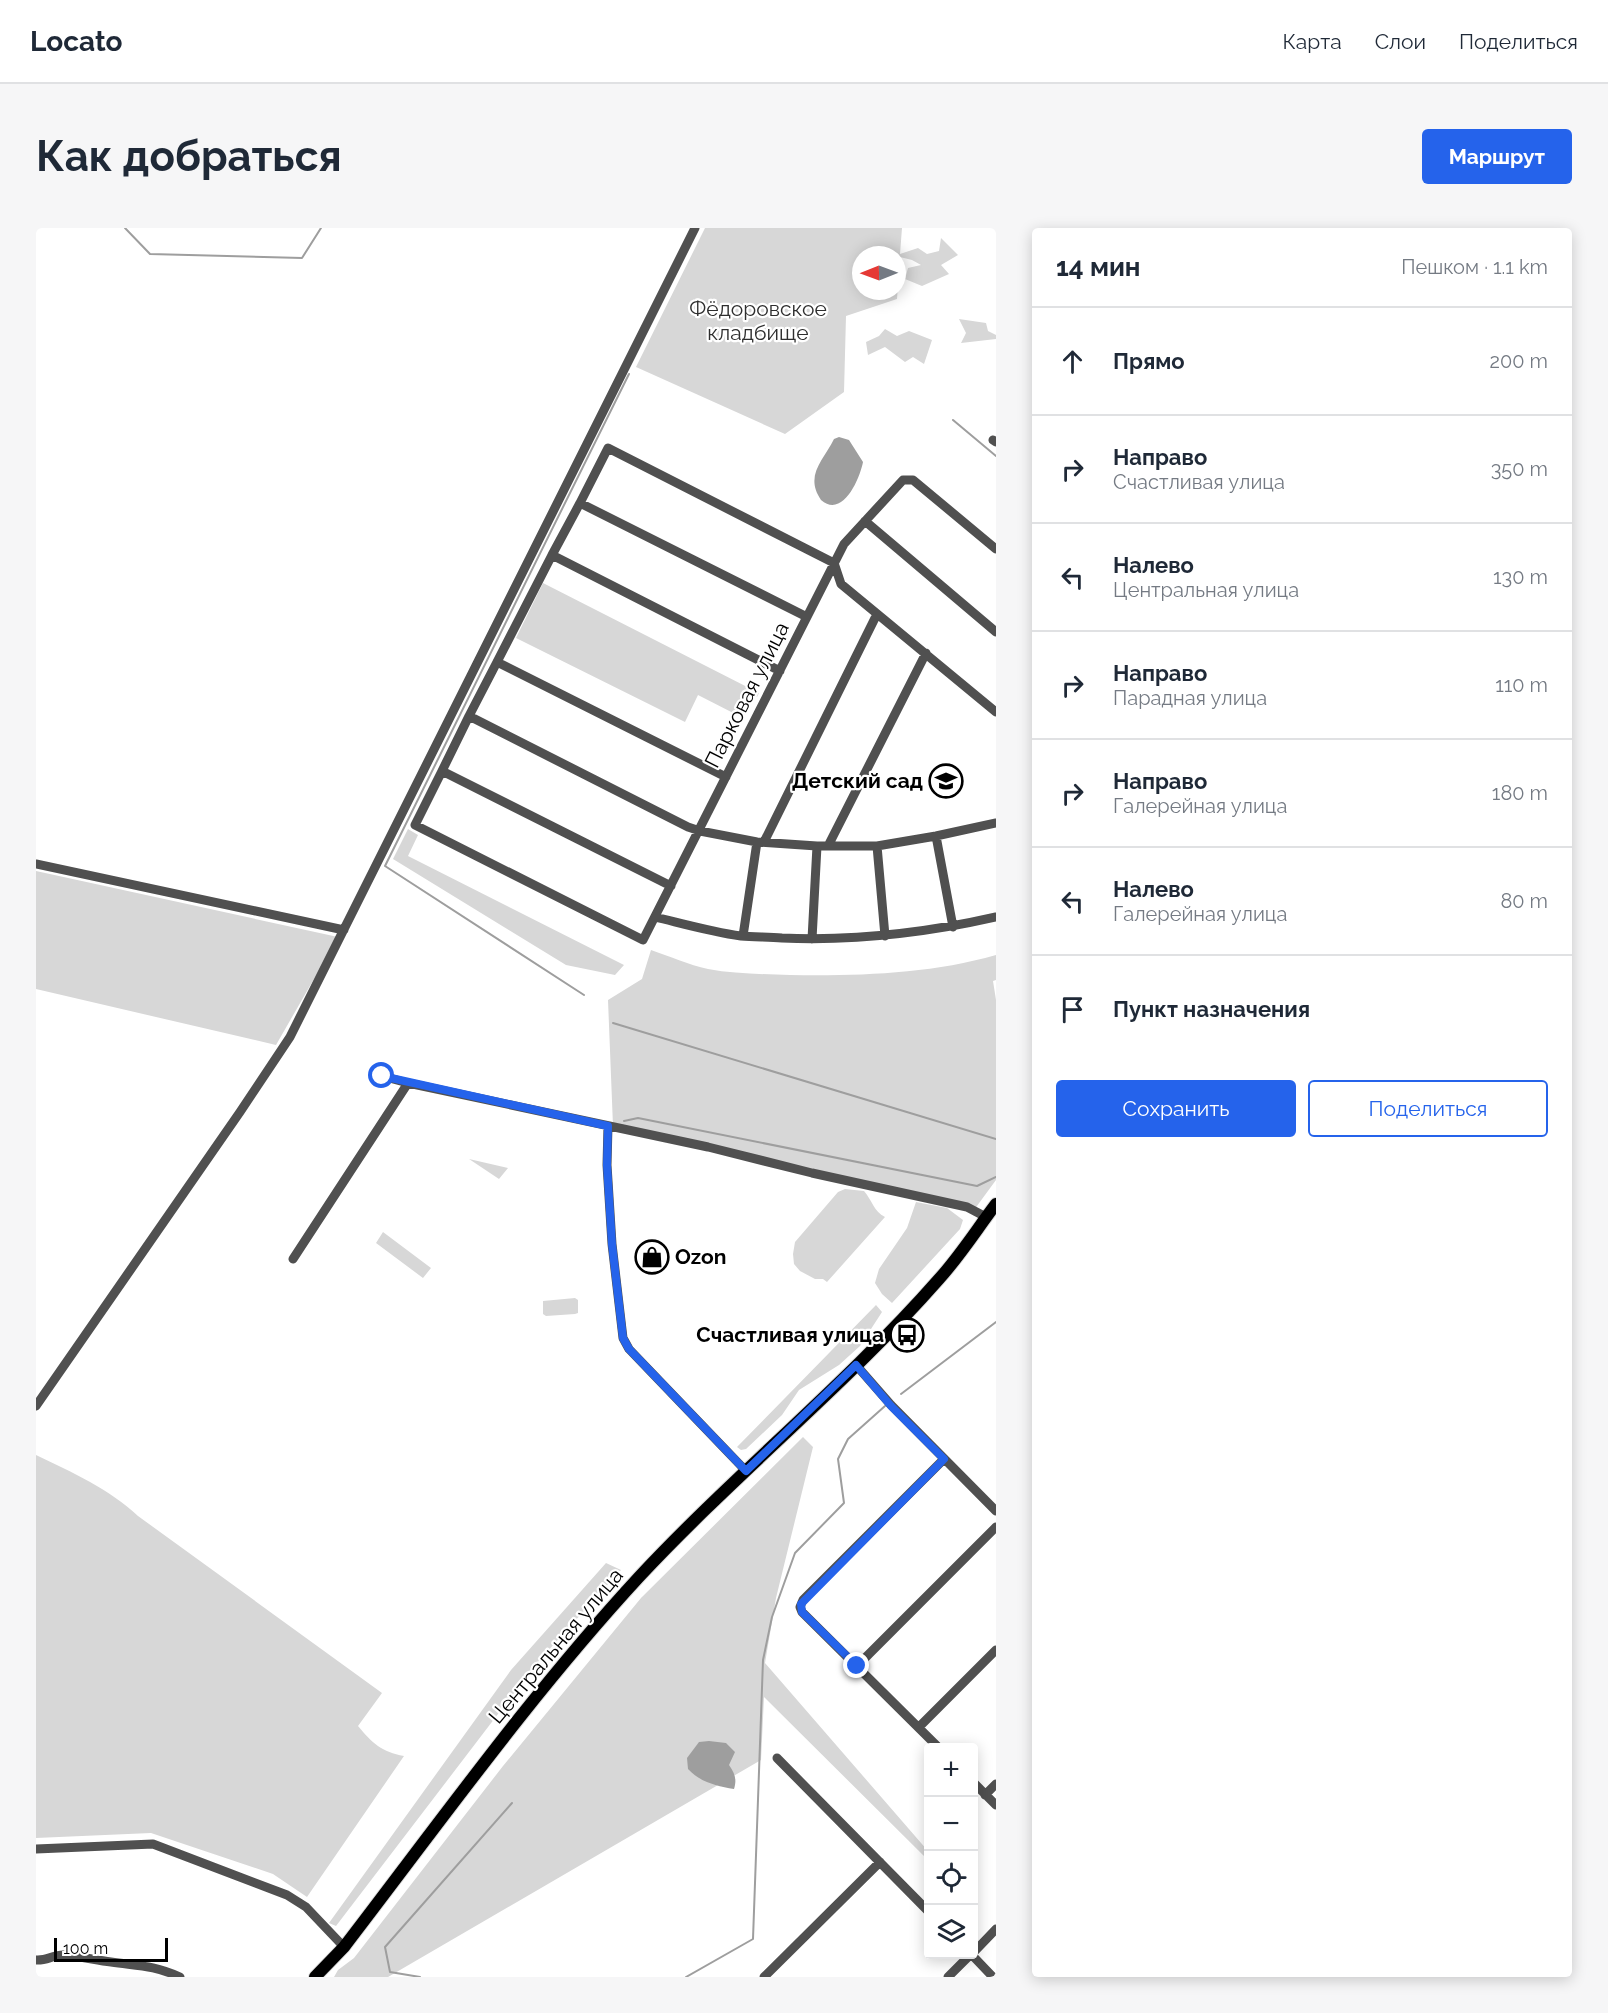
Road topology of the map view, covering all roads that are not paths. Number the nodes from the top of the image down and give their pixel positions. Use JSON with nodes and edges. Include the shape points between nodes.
{"nodes":[{"id":1,"x":695,"y":228,"type":"edge"},
{"id":2,"x":580,"y":503,"type":"junction"},
{"id":3,"x":865,"y":521,"type":"junction"},
{"id":4,"x":996,"y":549,"type":"edge"},
{"id":5,"x":552,"y":555,"type":"junction"},
{"id":6,"x":834,"y":563,"type":"junction"},
{"id":7,"x":877,"y":615,"type":"junction"},
{"id":8,"x":807,"y":617,"type":"junction"},
{"id":9,"x":996,"y":632,"type":"edge"},
{"id":10,"x":926,"y":653,"type":"junction"},
{"id":11,"x":496,"y":662,"type":"junction"},
{"id":12,"x":780,"y":671,"type":"junction"},
{"id":13,"x":996,"y":712,"type":"edge"},
{"id":14,"x":470,"y":717,"type":"junction"},
{"id":15,"x":442,"y":771,"type":"junction"},
{"id":16,"x":726,"y":777,"type":"junction"},
{"id":17,"x":996,"y":825,"type":"edge"},
{"id":18,"x":700,"y":831,"type":"junction"},
{"id":19,"x":936,"y":836,"type":"junction"},
{"id":20,"x":760,"y":842,"type":"junction"},
{"id":21,"x":817,"y":846,"type":"junction"},
{"id":22,"x":828,"y":846,"type":"junction"},
{"id":23,"x":877,"y":846,"type":"junction"},
{"id":24,"x":36,"y":864,"type":"edge"},
{"id":25,"x":671,"y":886,"type":"junction"},
{"id":26,"x":655,"y":917,"type":"junction"},
{"id":27,"x":996,"y":917,"type":"edge"},
{"id":28,"x":953,"y":927,"type":"junction"},
{"id":29,"x":344,"y":930,"type":"junction"},
{"id":30,"x":743,"y":936,"type":"junction"},
{"id":31,"x":885,"y":936,"type":"junction"},
{"id":32,"x":812,"y":939,"type":"junction"},
{"id":33,"x":382,"y":1076,"type":"dead end"},
{"id":34,"x":408,"y":1083,"type":"junction"},
{"id":35,"x":608,"y":1126,"type":"junction"},
{"id":36,"x":996,"y":1204,"type":"edge"},
{"id":37,"x":986,"y":1217,"type":"junction"},
{"id":38,"x":292,"y":1259,"type":"dead end"},
{"id":39,"x":856,"y":1365,"type":"junction"},
{"id":40,"x":36,"y":1406,"type":"edge"},
{"id":41,"x":944,"y":1459,"type":"junction"},
{"id":42,"x":746,"y":1471,"type":"junction"},
{"id":43,"x":996,"y":1511,"type":"edge"},
{"id":44,"x":996,"y":1527,"type":"edge"},
{"id":45,"x":996,"y":1650,"type":"edge"},
{"id":46,"x":857,"y":1666,"type":"junction"},
{"id":47,"x":920,"y":1727,"type":"junction"},
{"id":48,"x":934,"y":1743,"type":"edge"},
{"id":49,"x":777,"y":1758,"type":"dead end"},
{"id":50,"x":996,"y":1784,"type":"edge"},
{"id":51,"x":978,"y":1787,"type":"edge"},
{"id":52,"x":985,"y":1795,"type":"junction"},
{"id":53,"x":996,"y":1806,"type":"edge"},
{"id":54,"x":36,"y":1849,"type":"edge"},
{"id":55,"x":880,"y":1862,"type":"junction"},
{"id":56,"x":924,"y":1907,"type":"edge"},
{"id":57,"x":996,"y":1929,"type":"edge"},
{"id":58,"x":344,"y":1947,"type":"junction"},
{"id":59,"x":978,"y":1948,"type":"edge"},
{"id":60,"x":967,"y":1959,"type":"edge"},
{"id":61,"x":977,"y":1959,"type":"edge"},
{"id":62,"x":36,"y":1960,"type":"edge"},
{"id":63,"x":180,"y":1977,"type":"edge"},
{"id":64,"x":315,"y":1977,"type":"edge"},
{"id":65,"x":764,"y":1977,"type":"edge"},
{"id":66,"x":948,"y":1977,"type":"edge"},
{"id":67,"x":993,"y":1977,"type":"edge"}],
"edges":[{"from":1,"to":29,"type":"street"},
{"from":2,"to":5,"type":"street"},
{"from":2,"to":6,"type":"street","via":[[608,448]]},
{"from":2,"to":8,"type":"street"},
{"from":3,"to":4,"type":"street","name":"Парковая улица","via":[[903,480],[913,480]]},
{"from":3,"to":6,"type":"street","name":"Парковая улица","via":[[844,544]]},
{"from":3,"to":9,"type":"street"},
{"from":5,"to":11,"type":"street"},
{"from":5,"to":12,"type":"street"},
{"from":6,"to":7,"type":"street","via":[[841,584]]},
{"from":6,"to":8,"type":"street","name":"Парковая улица"},
{"from":7,"to":10,"type":"street"},
{"from":7,"to":20,"type":"street"},
{"from":8,"to":12,"type":"street","name":"Парковая улица"},
{"from":10,"to":13,"type":"street"},
{"from":10,"to":22,"type":"street"},
{"from":11,"to":14,"type":"street"},
{"from":11,"to":16,"type":"street"},
{"from":12,"to":16,"type":"street","name":"Парковая улица"},
{"from":14,"to":15,"type":"street"},
{"from":14,"to":18,"type":"street"},
{"from":15,"to":25,"type":"street"},
{"from":15,"to":26,"type":"street","name":"Парковая улица","via":[[415,825],[644,940]]},
{"from":16,"to":18,"type":"street","name":"Парковая улица"},
{"from":17,"to":19,"type":"street"},
{"from":18,"to":20,"type":"street"},
{"from":18,"to":25,"type":"street","name":"Парковая улица"},
{"from":19,"to":23,"type":"street"},
{"from":19,"to":28,"type":"street"},
{"from":20,"to":21,"type":"street"},
{"from":20,"to":30,"type":"street"},
{"from":21,"to":22,"type":"street"},
{"from":21,"to":32,"type":"street"},
{"from":22,"to":23,"type":"street"},
{"from":23,"to":31,"type":"street"},
{"from":24,"to":29,"type":"street"},
{"from":25,"to":26,"type":"street","name":"Парковая улица"},
{"from":26,"to":30,"type":"street"},
{"from":27,"to":28,"type":"street"},
{"from":28,"to":31,"type":"street"},
{"from":29,"to":40,"type":"street","via":[[285,1045]]},
{"from":30,"to":32,"type":"street"},
{"from":31,"to":32,"type":"street"},
{"from":33,"to":34,"type":"street"},
{"from":34,"to":35,"type":"street"},
{"from":34,"to":38,"type":"street"},
{"from":35,"to":37,"type":"street","via":[[966,1207]]},
{"from":35,"to":42,"type":"street","via":[[612,1244],[623,1338],[629,1349]]},
{"from":36,"to":37,"type":"main road","name":"Центральная улица"},
{"from":37,"to":39,"type":"main road","name":"Центральная улица","via":[[942,1277]]},
{"from":39,"to":41,"type":"street"},
{"from":39,"to":42,"type":"main road","name":"Центральная улица"},
{"from":41,"to":43,"type":"street"},
{"from":41,"to":46,"type":"street","via":[[801,1604],[802,1612]]},
{"from":42,"to":58,"type":"main road","name":"Центральная улица","via":[[640,1576],[540,1689]]},
{"from":44,"to":46,"type":"street"},
{"from":45,"to":47,"type":"street"},
{"from":46,"to":47,"type":"street"},
{"from":47,"to":48,"type":"street"},
{"from":49,"to":55,"type":"street"},
{"from":50,"to":52,"type":"street"},
{"from":51,"to":52,"type":"street"},
{"from":52,"to":53,"type":"street"},
{"from":54,"to":58,"type":"street","via":[[161,1846],[297,1901]]},
{"from":55,"to":56,"type":"street"},
{"from":55,"to":65,"type":"street"},
{"from":57,"to":59,"type":"street"},
{"from":58,"to":64,"type":"main road","name":"Центральная улица"},
{"from":60,"to":66,"type":"street"},
{"from":61,"to":67,"type":"street"},
{"from":62,"to":63,"type":"street","via":[[63,1955],[151,1966]]}]}
